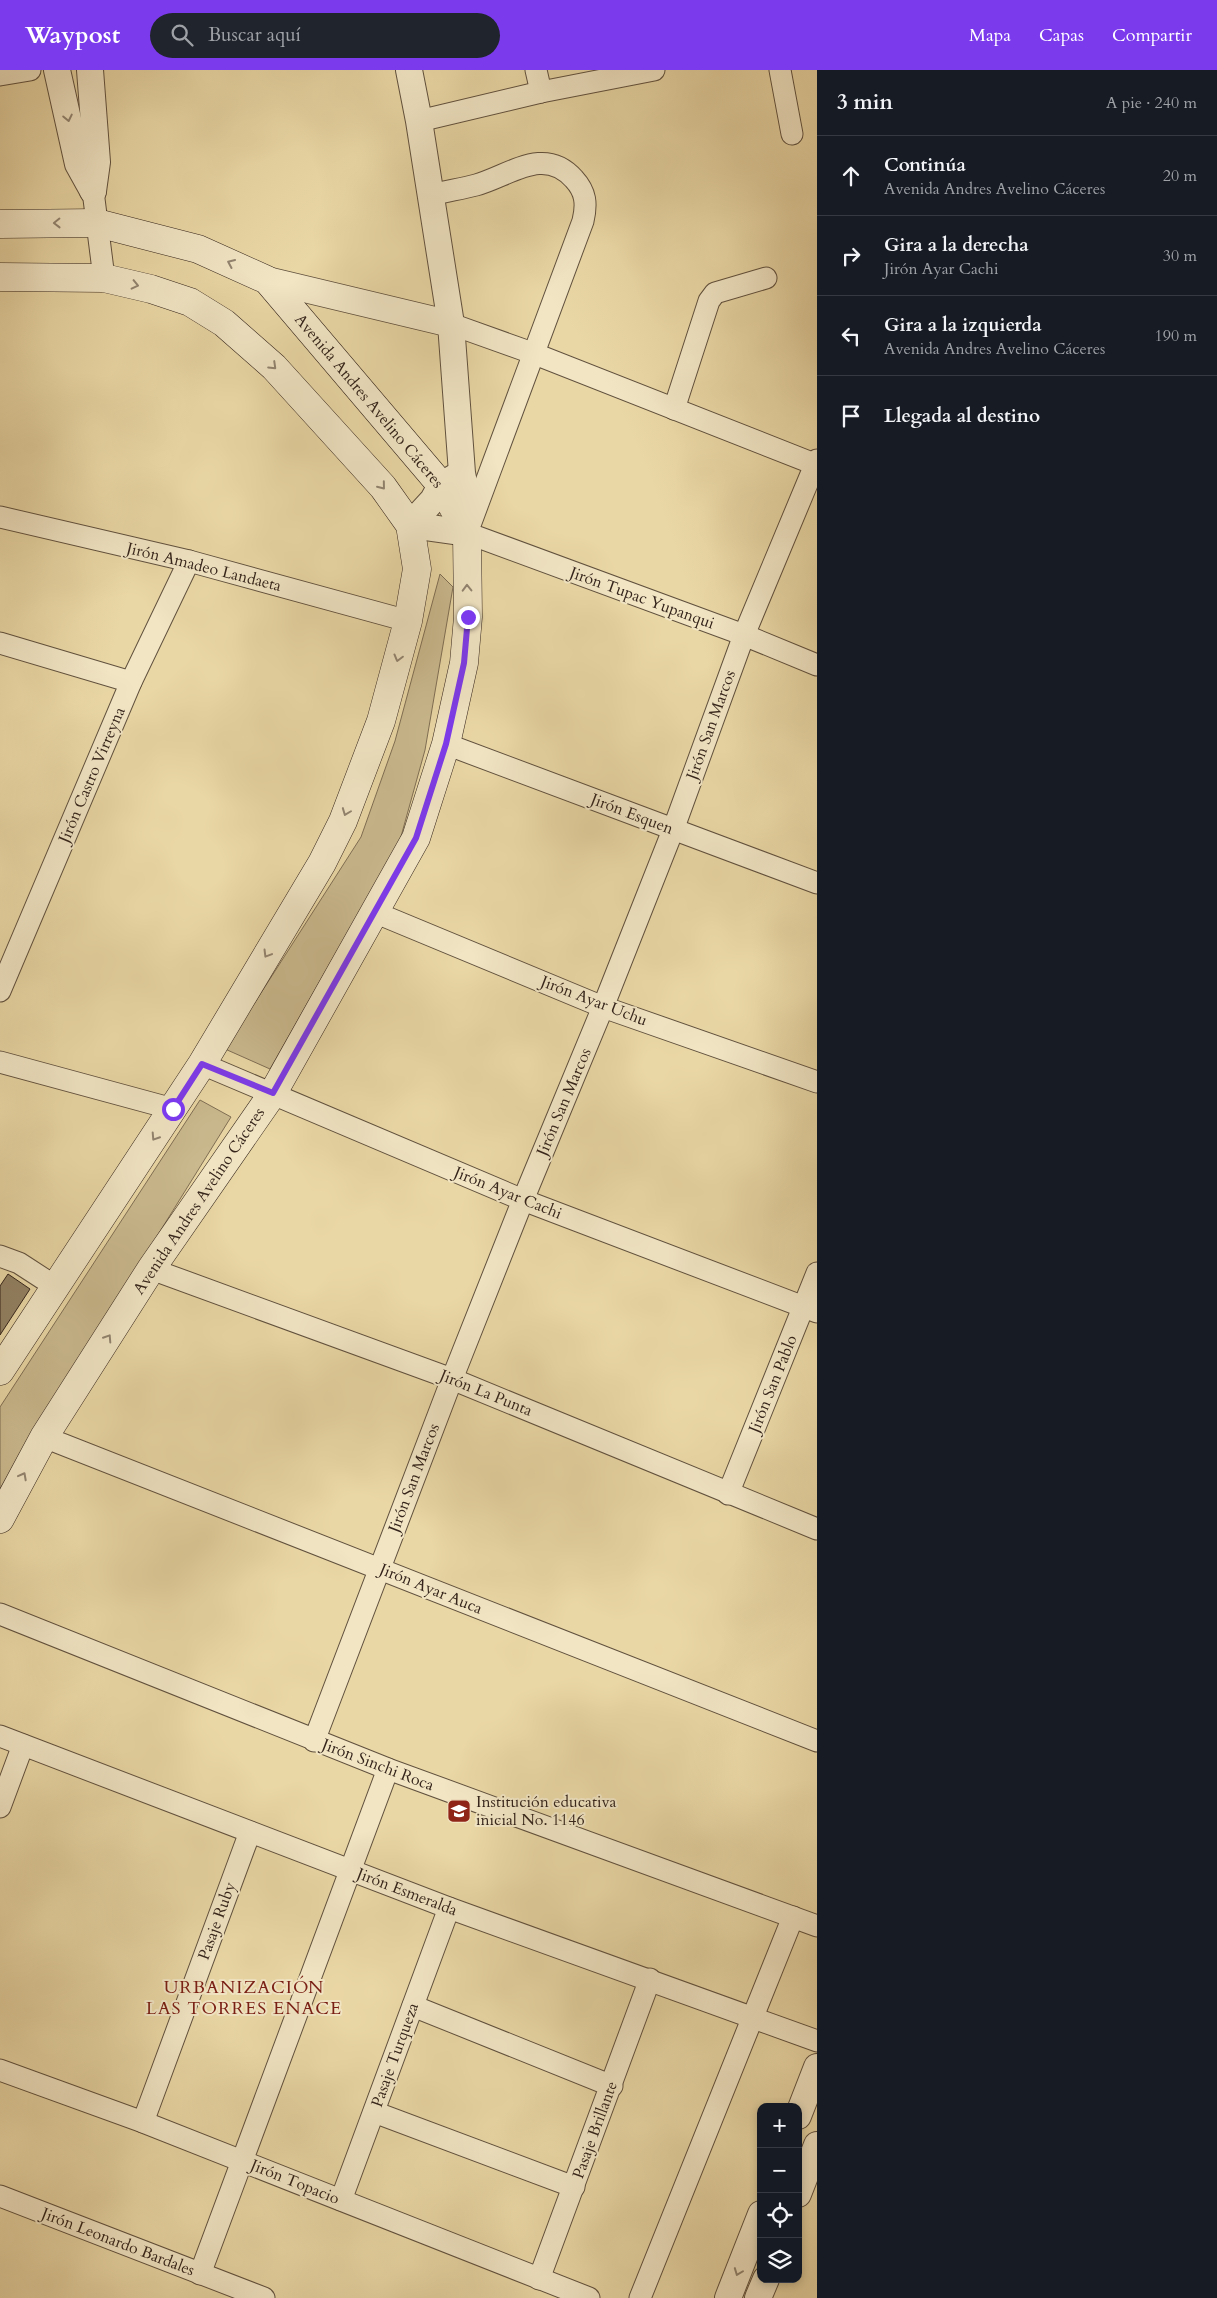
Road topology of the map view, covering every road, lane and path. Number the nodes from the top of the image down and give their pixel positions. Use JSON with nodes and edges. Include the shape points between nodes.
{"nodes":[{"id":1,"x":30,"y":70,"type":"edge"},
{"id":2,"x":57,"y":70,"type":"edge"},
{"id":3,"x":90,"y":70,"type":"edge"},
{"id":4,"x":409,"y":70,"type":"edge"},
{"id":5,"x":536,"y":70,"type":"edge"},
{"id":6,"x":654,"y":70,"type":"edge"},
{"id":7,"x":780,"y":70,"type":"edge"},
{"id":8,"x":0,"y":75,"type":"edge"},
{"id":9,"x":541,"y":92,"type":"junction"},
{"id":10,"x":419,"y":121,"type":"junction"},
{"id":11,"x":792,"y":134,"type":"dead end"},
{"id":12,"x":93,"y":191,"type":"junction"},
{"id":13,"x":431,"y":195,"type":"junction"},
{"id":14,"x":97,"y":222,"type":"junction"},
{"id":15,"x":0,"y":224,"type":"edge"},
{"id":16,"x":0,"y":277,"type":"edge"},
{"id":17,"x":104,"y":278,"type":"junction"},
{"id":18,"x":766,"y":278,"type":"dead end"},
{"id":19,"x":267,"y":280,"type":"junction"},
{"id":20,"x":451,"y":324,"type":"junction"},
{"id":21,"x":535,"y":354,"type":"junction"},
{"id":22,"x":674,"y":408,"type":"junction"},
{"id":23,"x":816,"y":463,"type":"edge"},
{"id":24,"x":451,"y":479,"type":"junction"},
{"id":25,"x":0,"y":517,"type":"edge"},
{"id":26,"x":410,"y":524,"type":"junction"},
{"id":27,"x":467,"y":533,"type":"junction"},
{"id":28,"x":189,"y":561,"type":"junction"},
{"id":29,"x":408,"y":621,"type":"junction"},
{"id":30,"x":744,"y":635,"type":"junction"},
{"id":31,"x":0,"y":643,"type":"edge"},
{"id":32,"x":817,"y":665,"type":"edge"},
{"id":33,"x":131,"y":682,"type":"junction"},
{"id":34,"x":446,"y":744,"type":"junction"},
{"id":35,"x":673,"y":830,"type":"junction"},
{"id":36,"x":817,"y":883,"type":"edge"},
{"id":37,"x":374,"y":912,"type":"junction"},
{"id":38,"x":0,"y":991,"type":"edge"},
{"id":39,"x":603,"y":1007,"type":"junction"},
{"id":40,"x":0,"y":1062,"type":"edge"},
{"id":41,"x":202,"y":1064,"type":"junction"},
{"id":42,"x":817,"y":1082,"type":"edge"},
{"id":43,"x":273,"y":1093,"type":"junction"},
{"id":44,"x":173,"y":1109,"type":"junction"},
{"id":45,"x":523,"y":1200,"type":"junction"},
{"id":46,"x":0,"y":1256,"type":"edge"},
{"id":47,"x":151,"y":1269,"type":"junction"},
{"id":48,"x":817,"y":1274,"type":"edge"},
{"id":49,"x":56,"y":1287,"type":"junction"},
{"id":50,"x":811,"y":1310,"type":"edge"},
{"id":51,"x":0,"y":1372,"type":"edge"},
{"id":52,"x":452,"y":1379,"type":"junction"},
{"id":53,"x":44,"y":1437,"type":"junction"},
{"id":54,"x":728,"y":1494,"type":"junction"},
{"id":55,"x":0,"y":1520,"type":"edge"},
{"id":56,"x":817,"y":1529,"type":"edge"},
{"id":57,"x":379,"y":1568,"type":"junction"},
{"id":58,"x":0,"y":1614,"type":"edge"},
{"id":59,"x":0,"y":1736,"type":"edge"},
{"id":60,"x":314,"y":1741,"type":"junction"},
{"id":61,"x":817,"y":1741,"type":"edge"},
{"id":62,"x":23,"y":1745,"type":"junction"},
{"id":63,"x":388,"y":1769,"type":"junction"},
{"id":64,"x":0,"y":1807,"type":"edge"},
{"id":65,"x":250,"y":1832,"type":"junction"},
{"id":66,"x":351,"y":1870,"type":"junction"},
{"id":67,"x":449,"y":1908,"type":"junction"},
{"id":68,"x":793,"y":1917,"type":"junction"},
{"id":69,"x":817,"y":1926,"type":"edge"},
{"id":70,"x":650,"y":1979,"type":"junction"},
{"id":71,"x":413,"y":2006,"type":"junction"},
{"id":72,"x":753,"y":2018,"type":"junction"},
{"id":73,"x":817,"y":2041,"type":"edge"},
{"id":74,"x":817,"y":2067,"type":"edge"},
{"id":75,"x":0,"y":2070,"type":"edge"},
{"id":76,"x":612,"y":2086,"type":"junction"},
{"id":77,"x":802,"y":2106,"type":"edge"},
{"id":78,"x":374,"y":2112,"type":"junction"},
{"id":79,"x":143,"y":2122,"type":"junction"},
{"id":80,"x":817,"y":2145,"type":"edge"},
{"id":81,"x":242,"y":2161,"type":"junction"},
{"id":82,"x":574,"y":2187,"type":"junction"},
{"id":83,"x":798,"y":2193,"type":"edge"},
{"id":84,"x":0,"y":2196,"type":"edge"},
{"id":85,"x":340,"y":2200,"type":"junction"},
{"id":86,"x":757,"y":2224,"type":"edge"},
{"id":87,"x":200,"y":2274,"type":"junction"},
{"id":88,"x":539,"y":2279,"type":"junction"},
{"id":89,"x":764,"y":2283,"type":"edge"},
{"id":90,"x":264,"y":2298,"type":"edge"},
{"id":91,"x":589,"y":2298,"type":"edge"},
{"id":92,"x":640,"y":2298,"type":"edge"},
{"id":93,"x":728,"y":2298,"type":"edge"},
{"id":94,"x":758,"y":2298,"type":"edge"}],
"edges":[{"from":1,"to":8,"type":"street"},
{"from":2,"to":12,"type":"street","one_way":true,"via":[[78,164]]},
{"from":3,"to":12,"type":"street","via":[[97,162]]},
{"from":4,"to":10,"type":"street"},
{"from":5,"to":9,"type":"street"},
{"from":6,"to":9,"type":"street"},
{"from":7,"to":11,"type":"street"},
{"from":9,"to":10,"type":"street"},
{"from":10,"to":13,"type":"street"},
{"from":12,"to":14,"type":"street"},
{"from":13,"to":20,"type":"street"},
{"from":13,"to":21,"type":"street","via":[[477,185],[523,166],[546,163],[566,170],[580,186],[585,196],[584,221],[551,303]]},
{"from":14,"to":15,"type":"main road","name":"Avenida Andres Avelino Cáceres","one_way":true},
{"from":14,"to":17,"type":"street"},
{"from":19,"to":14,"type":"main road","name":"Avenida Andres Avelino Cáceres","one_way":true,"via":[[198,249]]},
{"from":16,"to":17,"type":"main road"},
{"from":17,"to":26,"type":"main road","one_way":true,"via":[[190,302],[224,323],[274,366],[383,487]]},
{"from":18,"to":22,"type":"street","via":[[715,293],[709,301]]},
{"from":19,"to":20,"type":"street"},
{"from":19,"to":24,"type":"main road","name":"Avenida Andres Avelino Cáceres"},
{"from":20,"to":21,"type":"street"},
{"from":20,"to":24,"type":"street"},
{"from":21,"to":22,"type":"street"},
{"from":21,"to":27,"type":"street"},
{"from":22,"to":23,"type":"street"},
{"from":23,"to":30,"type":"street","name":"Jirón San Marcos"},
{"from":24,"to":26,"type":"street"},
{"from":24,"to":27,"type":"main road","name":"Avenida Andres Avelino Cáceres"},
{"from":25,"to":28,"type":"street","name":"Jirón Amadeo Landaeta"},
{"from":26,"to":27,"type":"street"},
{"from":26,"to":29,"type":"main road","via":[[417,569]]},
{"from":27,"to":30,"type":"street","name":"Jirón Tupac Yupanqui"},
{"from":34,"to":27,"type":"main road","name":"Avenida Andres Avelino Cáceres","one_way":true,"via":[[464,663],[468,617]]},
{"from":28,"to":29,"type":"street","name":"Jirón Amadeo Landaeta"},
{"from":28,"to":33,"type":"street","name":"Jirón Castro Virreyna"},
{"from":29,"to":41,"type":"main road","one_way":true,"via":[[381,721],[343,821],[322,863]]},
{"from":30,"to":32,"type":"street","name":"Jirón Tupac Yupanqui"},
{"from":30,"to":35,"type":"street","name":"Jirón San Marcos"},
{"from":31,"to":33,"type":"street"},
{"from":33,"to":38,"type":"street","name":"Jirón Castro Virreyna"},
{"from":34,"to":35,"type":"street","name":"Jirón Esquen"},
{"from":34,"to":37,"type":"main road","name":"Avenida Andres Avelino Cáceres","via":[[416,838]]},
{"from":35,"to":36,"type":"street","name":"Jirón Esquen"},
{"from":35,"to":39,"type":"street","name":"Jirón San Marcos"},
{"from":37,"to":39,"type":"street","name":"Jirón Ayar Uchu"},
{"from":37,"to":43,"type":"main road","name":"Avenida Andres Avelino Cáceres"},
{"from":39,"to":42,"type":"street","name":"Jirón Ayar Uchu"},
{"from":39,"to":45,"type":"street","name":"Jirón San Marcos"},
{"from":40,"to":44,"type":"street"},
{"from":41,"to":43,"type":"street","name":"Jirón Ayar Cachi"},
{"from":41,"to":44,"type":"main road"},
{"from":43,"to":45,"type":"street","name":"Jirón Ayar Cachi"},
{"from":43,"to":47,"type":"main road","name":"Avenida Andres Avelino Cáceres"},
{"from":44,"to":49,"type":"main road","one_way":true},
{"from":45,"to":50,"type":"street","name":"Jirón Ayar Cachi"},
{"from":45,"to":52,"type":"street","name":"Jirón San Marcos"},
{"from":46,"to":49,"type":"street","via":[[19,1263]]},
{"from":47,"to":52,"type":"street","name":"Jirón La Punta"},
{"from":53,"to":47,"type":"main road","name":"Avenida Andres Avelino Cáceres","one_way":true},
{"from":48,"to":50,"type":"street","name":"Jirón San Pablo"},
{"from":49,"to":51,"type":"main road"},
{"from":50,"to":54,"type":"street","name":"Jirón San Pablo"},
{"from":52,"to":54,"type":"street","name":"Jirón La Punta"},
{"from":52,"to":57,"type":"street","name":"Jirón San Marcos"},
{"from":55,"to":53,"type":"main road","name":"Avenida Andres Avelino Cáceres","one_way":true},
{"from":53,"to":57,"type":"street","name":"Jirón Ayar Auca"},
{"from":54,"to":56,"type":"street","name":"Jirón La Punta"},
{"from":57,"to":60,"type":"street","name":"Jirón San Marcos"},
{"from":57,"to":61,"type":"street","name":"Jirón Ayar Auca"},
{"from":58,"to":60,"type":"street","name":"Jirón Sinchi Roca"},
{"from":59,"to":62,"type":"street","name":"Jirón Esmeralda"},
{"from":60,"to":63,"type":"street","name":"Jirón Sinchi Roca"},
{"from":62,"to":64,"type":"street"},
{"from":62,"to":65,"type":"street","name":"Jirón Esmeralda"},
{"from":63,"to":66,"type":"street"},
{"from":63,"to":68,"type":"street","name":"Jirón Sinchi Roca"},
{"from":65,"to":66,"type":"street","name":"Jirón Esmeralda"},
{"from":65,"to":79,"type":"street","name":"Pasaje Ruby"},
{"from":66,"to":67,"type":"street","name":"Jirón Esmeralda"},
{"from":66,"to":81,"type":"street"},
{"from":67,"to":70,"type":"street","name":"Jirón Esmeralda"},
{"from":67,"to":71,"type":"street","name":"Pasaje Turqueza"},
{"from":68,"to":69,"type":"street","name":"Jirón Sinchi Roca"},
{"from":68,"to":72,"type":"street"},
{"from":70,"to":72,"type":"street","name":"Jirón Esmeralda"},
{"from":70,"to":76,"type":"street","name":"Pasaje Brillante"},
{"from":71,"to":76,"type":"street"},
{"from":71,"to":78,"type":"street","name":"Pasaje Turqueza"},
{"from":72,"to":73,"type":"street","name":"Jirón Esmeralda"},
{"from":72,"to":92,"type":"street"},
{"from":74,"to":77,"type":"street"},
{"from":75,"to":79,"type":"street","name":"Jirón Topacio"},
{"from":76,"to":82,"type":"street","name":"Pasaje Brillante"},
{"from":78,"to":82,"type":"street"},
{"from":78,"to":85,"type":"street","name":"Pasaje Turqueza"},
{"from":79,"to":81,"type":"street","name":"Jirón Topacio"},
{"from":80,"to":83,"type":"street"},
{"from":81,"to":85,"type":"street","name":"Jirón Topacio"},
{"from":81,"to":87,"type":"street"},
{"from":82,"to":88,"type":"street","name":"Pasaje Brillante"},
{"from":84,"to":87,"type":"street","name":"Jirón Leonardo Bardales"},
{"from":85,"to":88,"type":"street","name":"Jirón Topacio"},
{"from":86,"to":93,"type":"street","one_way":true},
{"from":87,"to":90,"type":"street","name":"Jirón Leonardo Bardales"},
{"from":88,"to":91,"type":"street","name":"Jirón Topacio"},
{"from":89,"to":94,"type":"street"}]}
